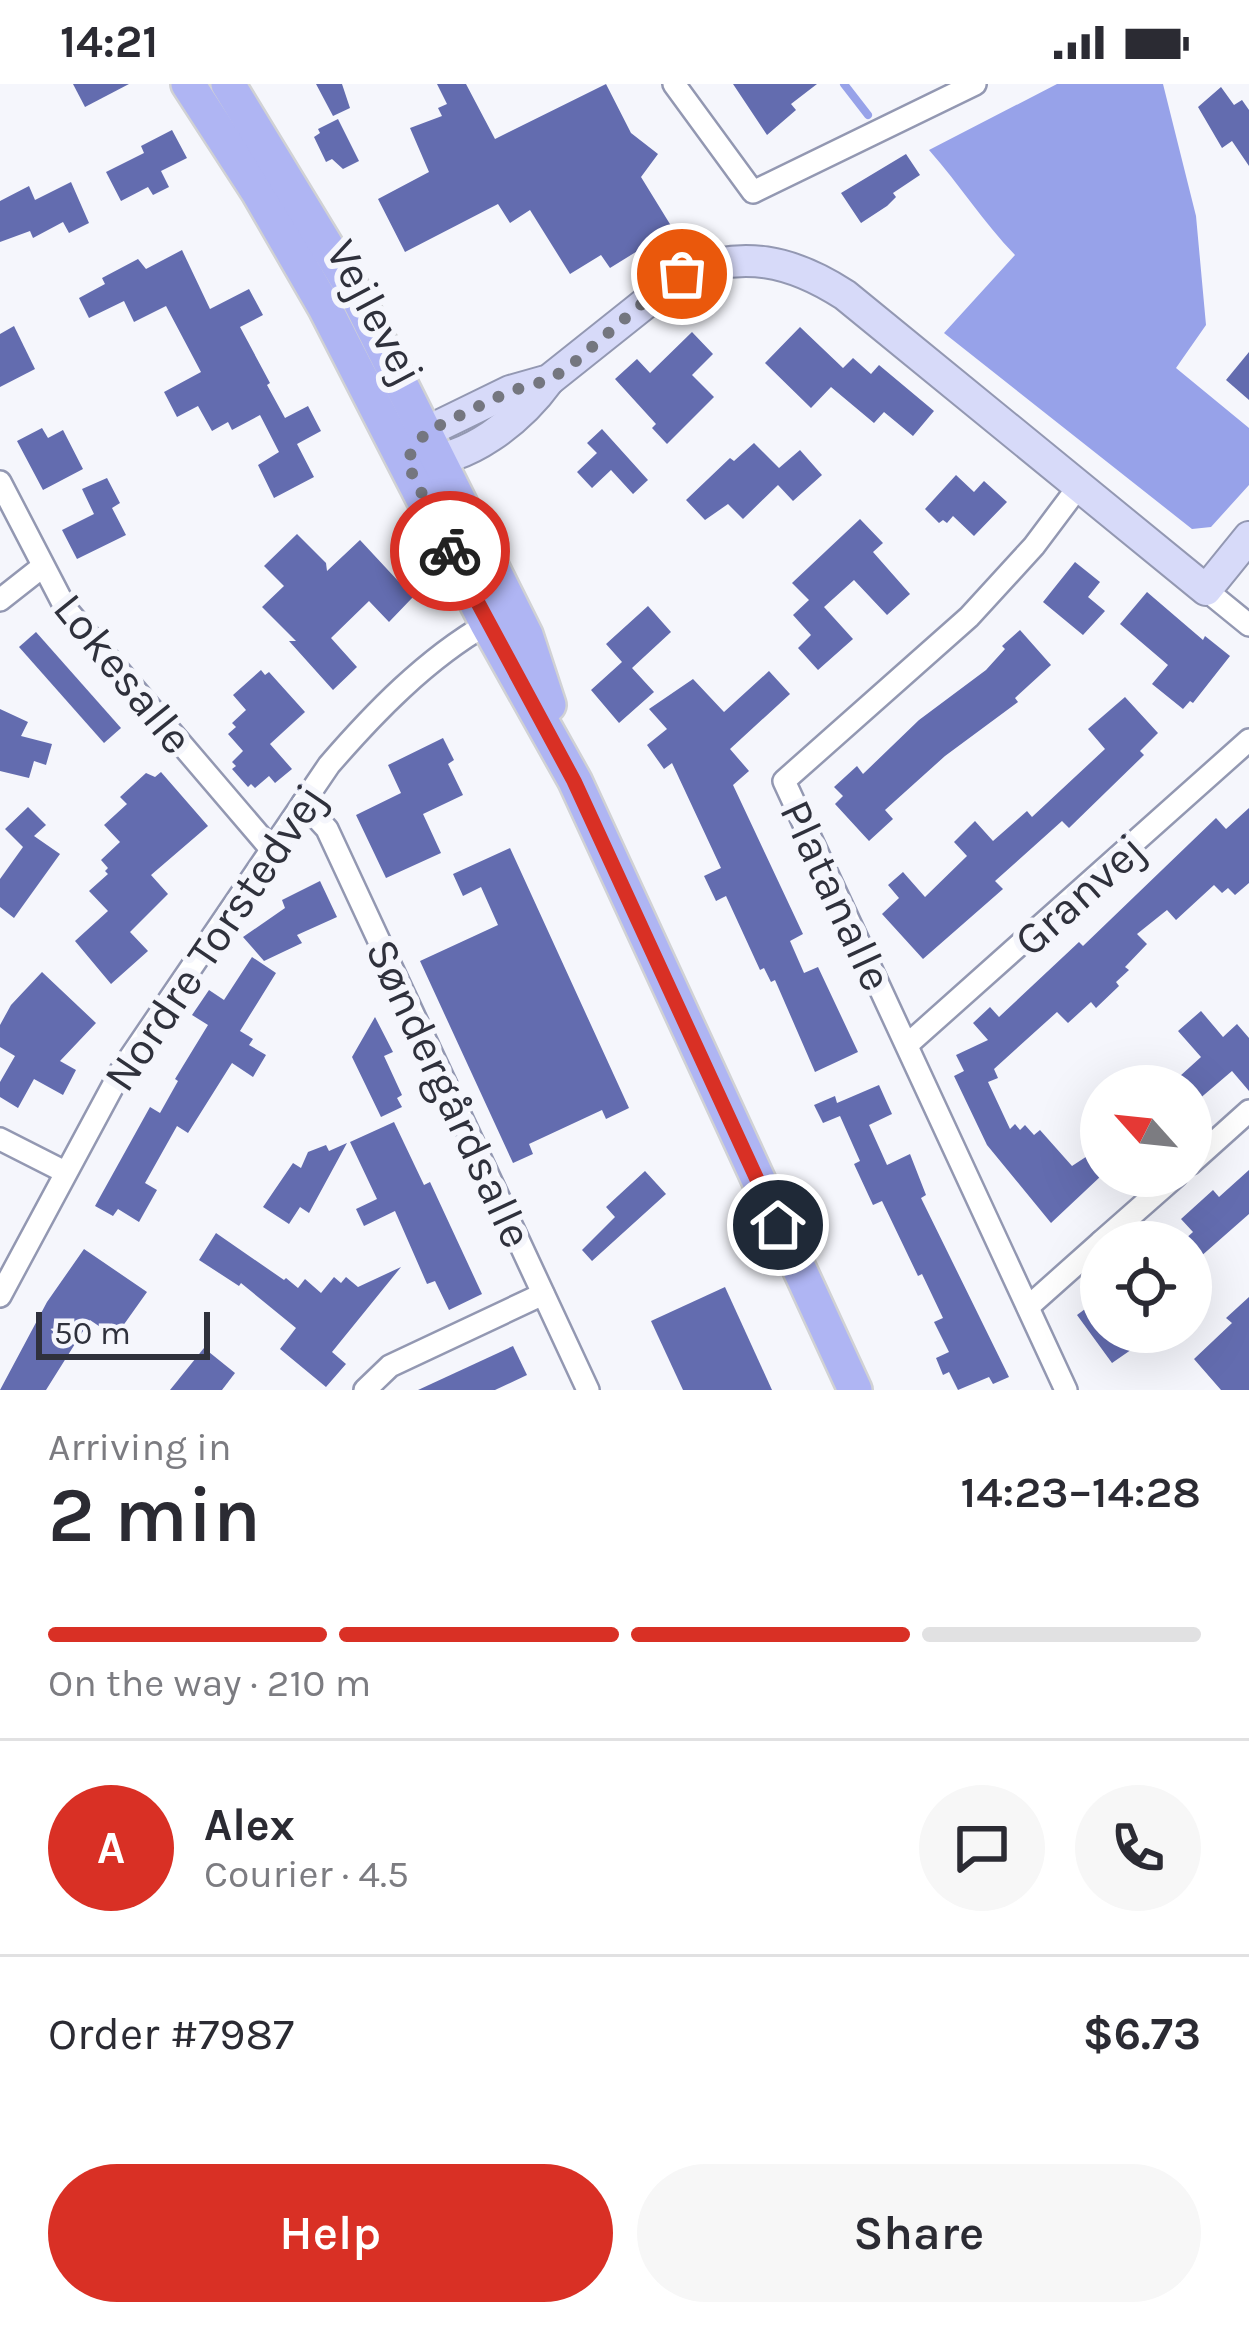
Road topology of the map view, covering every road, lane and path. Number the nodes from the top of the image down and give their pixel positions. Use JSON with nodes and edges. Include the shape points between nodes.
{"nodes":[{"id":1,"x":188,"y":84,"type":"edge"},
{"id":2,"x":228,"y":84,"type":"edge"},
{"id":3,"x":674,"y":84,"type":"edge"},
{"id":4,"x":975,"y":84,"type":"edge"},
{"id":5,"x":434,"y":447,"type":"junction"},
{"id":6,"x":406,"y":461,"type":"junction"},
{"id":7,"x":0,"y":482,"type":"edge"},
{"id":8,"x":1079,"y":486,"type":"junction"},
{"id":9,"x":1249,"y":537,"type":"edge"},
{"id":10,"x":42,"y":567,"type":"junction"},
{"id":11,"x":1206,"y":590,"type":"junction"},
{"id":12,"x":0,"y":600,"type":"edge"},
{"id":13,"x":487,"y":624,"type":"junction"},
{"id":14,"x":1249,"y":626,"type":"edge"},
{"id":15,"x":1249,"y":740,"type":"edge"},
{"id":16,"x":574,"y":781,"type":"junction"},
{"id":17,"x":303,"y":803,"type":"junction"},
{"id":18,"x":271,"y":848,"type":"junction"},
{"id":19,"x":907,"y":1045,"type":"junction"},
{"id":20,"x":1249,"y":1111,"type":"edge"},
{"id":21,"x":0,"y":1139,"type":"edge"},
{"id":22,"x":1212,"y":1144,"type":"edge"},
{"id":23,"x":65,"y":1172,"type":"junction"},
{"id":24,"x":1152,"y":1197,"type":"edge"},
{"id":25,"x":1125,"y":1221,"type":"edge"},
{"id":26,"x":1080,"y":1261,"type":"edge"},
{"id":27,"x":543,"y":1294,"type":"junction"},
{"id":28,"x":0,"y":1296,"type":"edge"},
{"id":29,"x":1028,"y":1307,"type":"junction"},
{"id":30,"x":365,"y":1390,"type":"edge"},
{"id":31,"x":588,"y":1390,"type":"edge"},
{"id":32,"x":855,"y":1390,"type":"edge"},
{"id":33,"x":1066,"y":1390,"type":"edge"}],
"edges":[{"from":1,"to":6,"type":"main road","name":"Vejlevej","via":[[281,231]]},
{"from":2,"to":5,"type":"main road","name":"Vejlevej","via":[[357,296]]},
{"from":3,"to":4,"type":"street","via":[[753,192]]},
{"from":5,"to":6,"type":"street"},
{"from":5,"to":8,"type":"street","via":[[528,409],[549,380],[659,289],[735,259],[790,265],[845,295]]},
{"from":5,"to":16,"type":"main road","name":"Vejlevej","via":[[526,634]]},
{"from":6,"to":13,"type":"main road","name":"Vejlevej"},
{"from":7,"to":10,"type":"street","name":"Lokesalle"},
{"from":8,"to":11,"type":"street"},
{"from":8,"to":19,"type":"street","name":"Platanalle","via":[[968,617],[784,781]]},
{"from":9,"to":11,"type":"street"},
{"from":10,"to":12,"type":"street"},
{"from":10,"to":18,"type":"street","name":"Lokesalle","via":[[66,610]]},
{"from":11,"to":14,"type":"street"},
{"from":13,"to":16,"type":"main road","name":"Vejlevej"},
{"from":13,"to":17,"type":"street","name":"Nordre Torstedvej","via":[[365,723]]},
{"from":15,"to":19,"type":"street","name":"Granvej"},
{"from":16,"to":32,"type":"main road","name":"Vejlevej"},
{"from":17,"to":18,"type":"street","name":"Nordre Torstedvej"},
{"from":17,"to":27,"type":"street","name":"Søndergårdsalle","via":[[327,829]]},
{"from":18,"to":23,"type":"street","name":"Nordre Torstedvej","via":[[121,1071]]},
{"from":19,"to":29,"type":"street","name":"Platanalle"},
{"from":20,"to":22,"type":"street"},
{"from":21,"to":23,"type":"street"},
{"from":23,"to":28,"type":"street","name":"Nordre Torstedvej"},
{"from":24,"to":25,"type":"street"},
{"from":26,"to":29,"type":"street"},
{"from":27,"to":30,"type":"street","via":[[390,1366]]},
{"from":27,"to":31,"type":"street","name":"Søndergårdsalle"},
{"from":29,"to":33,"type":"street","name":"Platanalle"}]}
